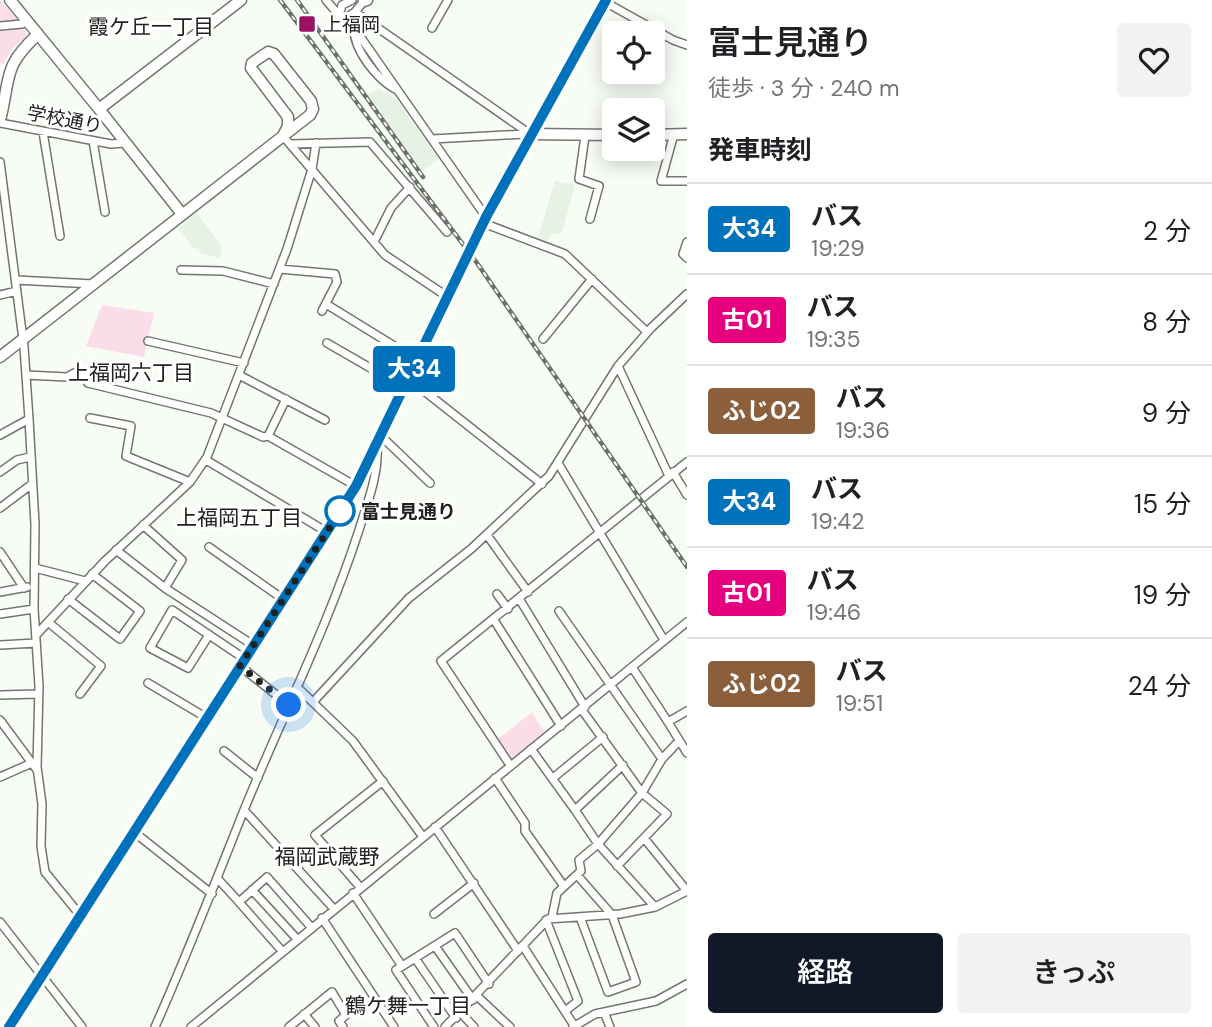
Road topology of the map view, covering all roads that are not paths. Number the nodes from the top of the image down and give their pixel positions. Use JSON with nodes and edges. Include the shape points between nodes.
{"nodes":[{"id":1,"x":10,"y":0,"type":"edge"},
{"id":2,"x":241,"y":0,"type":"edge"},
{"id":3,"x":326,"y":0,"type":"edge"},
{"id":4,"x":448,"y":0,"type":"edge"},
{"id":5,"x":606,"y":1,"type":"edge"},
{"id":6,"x":357,"y":4,"type":"edge"},
{"id":7,"x":339,"y":17,"type":"junction"},
{"id":8,"x":348,"y":19,"type":"junction"},
{"id":9,"x":22,"y":24,"type":"dead end"},
{"id":10,"x":0,"y":26,"type":"edge"},
{"id":11,"x":432,"y":28,"type":"dead end"},
{"id":12,"x":37,"y":35,"type":"junction"},
{"id":13,"x":687,"y":45,"type":"edge"},
{"id":14,"x":4,"y":69,"type":"edge"},
{"id":15,"x":99,"y":109,"type":"junction"},
{"id":16,"x":288,"y":117,"type":"junction"},
{"id":17,"x":304,"y":119,"type":"junction"},
{"id":18,"x":0,"y":122,"type":"edge"},
{"id":19,"x":43,"y":132,"type":"junction"},
{"id":20,"x":530,"y":134,"type":"junction"},
{"id":21,"x":665,"y":134,"type":"edge"},
{"id":22,"x":674,"y":134,"type":"junction"},
{"id":23,"x":687,"y":134,"type":"edge"},
{"id":24,"x":602,"y":135,"type":"edge"},
{"id":25,"x":584,"y":136,"type":"junction"},
{"id":26,"x":432,"y":139,"type":"junction"},
{"id":27,"x":286,"y":140,"type":"junction"},
{"id":28,"x":93,"y":141,"type":"junction"},
{"id":29,"x":124,"y":143,"type":"junction"},
{"id":30,"x":316,"y":143,"type":"junction"},
{"id":31,"x":0,"y":162,"type":"edge"},
{"id":32,"x":312,"y":170,"type":"junction"},
{"id":33,"x":687,"y":181,"type":"edge"},
{"id":34,"x":410,"y":187,"type":"junction"},
{"id":35,"x":105,"y":212,"type":"dead end"},
{"id":36,"x":182,"y":214,"type":"junction"},
{"id":37,"x":590,"y":219,"type":"dead end"},
{"id":38,"x":484,"y":220,"type":"junction"},
{"id":39,"x":447,"y":232,"type":"dead end"},
{"id":40,"x":60,"y":236,"type":"dead end"},
{"id":41,"x":374,"y":242,"type":"junction"},
{"id":42,"x":687,"y":242,"type":"edge"},
{"id":43,"x":687,"y":258,"type":"edge"},
{"id":44,"x":280,"y":269,"type":"junction"},
{"id":45,"x":181,"y":270,"type":"dead end"},
{"id":46,"x":592,"y":279,"type":"junction"},
{"id":47,"x":16,"y":280,"type":"junction"},
{"id":48,"x":93,"y":284,"type":"junction"},
{"id":49,"x":274,"y":284,"type":"junction"},
{"id":50,"x":17,"y":290,"type":"junction"},
{"id":51,"x":687,"y":294,"type":"edge"},
{"id":52,"x":0,"y":295,"type":"edge"},
{"id":53,"x":448,"y":297,"type":"junction"},
{"id":54,"x":647,"y":332,"type":"junction"},
{"id":55,"x":543,"y":339,"type":"dead end"},
{"id":56,"x":23,"y":340,"type":"junction"},
{"id":57,"x":148,"y":341,"type":"dead end"},
{"id":58,"x":327,"y":343,"type":"dead end"},
{"id":59,"x":0,"y":357,"type":"edge"},
{"id":60,"x":417,"y":360,"type":"junction"},
{"id":61,"x":244,"y":363,"type":"junction"},
{"id":62,"x":618,"y":366,"type":"junction"},
{"id":63,"x":26,"y":375,"type":"junction"},
{"id":64,"x":239,"y":375,"type":"junction"},
{"id":65,"x":407,"y":383,"type":"junction"},
{"id":66,"x":286,"y":399,"type":"junction"},
{"id":67,"x":223,"y":417,"type":"junction"},
{"id":68,"x":90,"y":418,"type":"dead end"},
{"id":69,"x":29,"y":419,"type":"junction"},
{"id":70,"x":325,"y":420,"type":"dead end"},
{"id":71,"x":2,"y":431,"type":"edge"},
{"id":72,"x":268,"y":436,"type":"junction"},
{"id":73,"x":379,"y":441,"type":"junction"},
{"id":74,"x":30,"y":457,"type":"junction"},
{"id":75,"x":206,"y":460,"type":"junction"},
{"id":76,"x":687,"y":462,"type":"edge"},
{"id":77,"x":558,"y":463,"type":"junction"},
{"id":78,"x":0,"y":472,"type":"edge"},
{"id":79,"x":671,"y":474,"type":"junction"},
{"id":80,"x":190,"y":482,"type":"junction"},
{"id":81,"x":430,"y":483,"type":"dead end"},
{"id":82,"x":542,"y":484,"type":"junction"},
{"id":83,"x":32,"y":485,"type":"junction"},
{"id":84,"x":356,"y":486,"type":"junction"},
{"id":85,"x":687,"y":495,"type":"edge"},
{"id":86,"x":0,"y":508,"type":"edge"},
{"id":87,"x":143,"y":525,"type":"junction"},
{"id":88,"x":327,"y":533,"type":"junction"},
{"id":89,"x":600,"y":533,"type":"junction"},
{"id":90,"x":487,"y":535,"type":"junction"},
{"id":91,"x":209,"y":547,"type":"dead end"},
{"id":92,"x":116,"y":550,"type":"junction"},
{"id":93,"x":0,"y":552,"type":"edge"},
{"id":94,"x":35,"y":568,"type":"junction"},
{"id":95,"x":92,"y":574,"type":"junction"},
{"id":96,"x":85,"y":581,"type":"junction"},
{"id":97,"x":35,"y":587,"type":"junction"},
{"id":98,"x":24,"y":588,"type":"junction"},
{"id":99,"x":165,"y":588,"type":"junction"},
{"id":100,"x":0,"y":592,"type":"edge"},
{"id":101,"x":528,"y":592,"type":"junction"},
{"id":102,"x":497,"y":594,"type":"dead end"},
{"id":103,"x":68,"y":599,"type":"junction"},
{"id":104,"x":283,"y":599,"type":"junction"},
{"id":105,"x":520,"y":600,"type":"junction"},
{"id":106,"x":34,"y":609,"type":"junction"},
{"id":107,"x":508,"y":609,"type":"junction"},
{"id":108,"x":559,"y":611,"type":"dead end"},
{"id":109,"x":0,"y":614,"type":"edge"},
{"id":110,"x":494,"y":620,"type":"junction"},
{"id":111,"x":48,"y":622,"type":"junction"},
{"id":112,"x":687,"y":622,"type":"edge"},
{"id":113,"x":209,"y":635,"type":"junction"},
{"id":114,"x":36,"y":639,"type":"junction"},
{"id":115,"x":664,"y":640,"type":"junction"},
{"id":116,"x":0,"y":645,"type":"edge"},
{"id":117,"x":253,"y":645,"type":"junction"},
{"id":118,"x":242,"y":662,"type":"junction"},
{"id":119,"x":632,"y":667,"type":"junction"},
{"id":120,"x":148,"y":683,"type":"dead end"},
{"id":121,"x":610,"y":686,"type":"junction"},
{"id":122,"x":297,"y":687,"type":"junction"},
{"id":123,"x":38,"y":694,"type":"junction"},
{"id":124,"x":80,"y":694,"type":"dead end"},
{"id":125,"x":0,"y":695,"type":"edge"},
{"id":126,"x":314,"y":701,"type":"junction"},
{"id":127,"x":289,"y":705,"type":"junction"},
{"id":128,"x":584,"y":708,"type":"junction"},
{"id":129,"x":687,"y":711,"type":"edge"},
{"id":130,"x":207,"y":718,"type":"junction"},
{"id":131,"x":0,"y":720,"type":"edge"},
{"id":132,"x":668,"y":722,"type":"junction"},
{"id":133,"x":561,"y":726,"type":"junction"},
{"id":134,"x":603,"y":737,"type":"junction"},
{"id":135,"x":679,"y":741,"type":"junction"},
{"id":136,"x":531,"y":749,"type":"junction"},
{"id":137,"x":224,"y":751,"type":"dead end"},
{"id":138,"x":687,"y":753,"type":"edge"},
{"id":139,"x":662,"y":759,"type":"junction"},
{"id":140,"x":32,"y":763,"type":"junction"},
{"id":141,"x":510,"y":765,"type":"junction"},
{"id":142,"x":623,"y":765,"type":"junction"},
{"id":143,"x":37,"y":771,"type":"junction"},
{"id":144,"x":0,"y":777,"type":"edge"},
{"id":145,"x":258,"y":778,"type":"junction"},
{"id":146,"x":495,"y":778,"type":"junction"},
{"id":147,"x":553,"y":778,"type":"junction"},
{"id":148,"x":383,"y":781,"type":"junction"},
{"id":149,"x":642,"y":793,"type":"junction"},
{"id":150,"x":244,"y":810,"type":"junction"},
{"id":151,"x":575,"y":810,"type":"junction"},
{"id":152,"x":435,"y":827,"type":"junction"},
{"id":153,"x":134,"y":832,"type":"junction"},
{"id":154,"x":423,"y":836,"type":"junction"},
{"id":155,"x":644,"y":838,"type":"junction"},
{"id":156,"x":598,"y":844,"type":"junction"},
{"id":157,"x":617,"y":866,"type":"junction"},
{"id":158,"x":578,"y":875,"type":"junction"},
{"id":159,"x":218,"y":879,"type":"junction"},
{"id":160,"x":474,"y":883,"type":"junction"},
{"id":161,"x":563,"y":885,"type":"junction"},
{"id":162,"x":360,"y":887,"type":"junction"},
{"id":163,"x":253,"y":890,"type":"junction"},
{"id":164,"x":687,"y":891,"type":"edge"},
{"id":165,"x":353,"y":893,"type":"junction"},
{"id":166,"x":212,"y":894,"type":"junction"},
{"id":167,"x":239,"y":902,"type":"junction"},
{"id":168,"x":655,"y":907,"type":"junction"},
{"id":169,"x":334,"y":909,"type":"junction"},
{"id":170,"x":434,"y":914,"type":"dead end"},
{"id":171,"x":80,"y":915,"type":"junction"},
{"id":172,"x":612,"y":915,"type":"junction"},
{"id":173,"x":580,"y":917,"type":"junction"},
{"id":174,"x":322,"y":918,"type":"junction"},
{"id":175,"x":549,"y":919,"type":"junction"},
{"id":176,"x":0,"y":922,"type":"edge"},
{"id":177,"x":311,"y":927,"type":"junction"},
{"id":178,"x":297,"y":939,"type":"junction"},
{"id":179,"x":435,"y":946,"type":"junction"},
{"id":180,"x":521,"y":948,"type":"junction"},
{"id":181,"x":282,"y":951,"type":"junction"},
{"id":182,"x":415,"y":958,"type":"junction"},
{"id":183,"x":402,"y":967,"type":"junction"},
{"id":184,"x":41,"y":977,"type":"junction"},
{"id":185,"x":489,"y":984,"type":"junction"},
{"id":186,"x":687,"y":984,"type":"edge"},
{"id":187,"x":475,"y":998,"type":"junction"},
{"id":188,"x":565,"y":1011,"type":"junction"},
{"id":189,"x":604,"y":1012,"type":"junction"},
{"id":190,"x":304,"y":1014,"type":"junction"},
{"id":191,"x":459,"y":1016,"type":"junction"},
{"id":192,"x":9,"y":1027,"type":"edge"},
{"id":193,"x":82,"y":1027,"type":"edge"},
{"id":194,"x":155,"y":1027,"type":"edge"},
{"id":195,"x":191,"y":1027,"type":"edge"},
{"id":196,"x":289,"y":1027,"type":"edge"},
{"id":197,"x":315,"y":1027,"type":"edge"},
{"id":198,"x":343,"y":1027,"type":"edge"},
{"id":199,"x":394,"y":1027,"type":"edge"},
{"id":200,"x":434,"y":1027,"type":"edge"},
{"id":201,"x":446,"y":1027,"type":"edge"},
{"id":202,"x":474,"y":1027,"type":"edge"},
{"id":203,"x":510,"y":1027,"type":"edge"},
{"id":204,"x":574,"y":1027,"type":"edge"},
{"id":205,"x":610,"y":1027,"type":"edge"}],
"edges":[{"from":1,"to":12,"type":"street"},
{"from":2,"to":15,"type":"street"},
{"from":3,"to":7,"type":"street"},
{"from":4,"to":11,"type":"street"},
{"from":5,"to":13,"type":"street"},
{"from":5,"to":20,"type":"main road"},
{"from":6,"to":7,"type":"street","via":[[342,5]]},
{"from":6,"to":8,"type":"street"},
{"from":6,"to":20,"type":"street"},
{"from":7,"to":8,"type":"street"},
{"from":8,"to":26,"type":"street"},
{"from":9,"to":10,"type":"street"},
{"from":12,"to":14,"type":"street"},
{"from":12,"to":15,"type":"street"},
{"from":14,"to":18,"type":"street"},
{"from":15,"to":29,"type":"street"},
{"from":16,"to":17,"type":"street"},
{"from":16,"to":17,"type":"street","via":[[251,68],[268,52],[311,101],[313,109]]},
{"from":16,"to":27,"type":"street"},
{"from":17,"to":27,"type":"street"},
{"from":18,"to":19,"type":"street","name":"学校通り"},
{"from":19,"to":28,"type":"street","name":"学校通り"},
{"from":19,"to":40,"type":"street"},
{"from":20,"to":25,"type":"street"},
{"from":20,"to":26,"type":"street"},
{"from":20,"to":38,"type":"main road"},
{"from":21,"to":22,"type":"street"},
{"from":22,"to":23,"type":"street"},
{"from":22,"to":33,"type":"street","via":[[661,181]]},
{"from":24,"to":25,"type":"street"},
{"from":25,"to":37,"type":"street","via":[[579,179],[599,186]]},
{"from":26,"to":38,"type":"street"},
{"from":27,"to":30,"type":"street"},
{"from":27,"to":32,"type":"street"},
{"from":27,"to":36,"type":"street"},
{"from":28,"to":29,"type":"street","name":"学校通り"},
{"from":28,"to":35,"type":"street"},
{"from":29,"to":36,"type":"street"},
{"from":30,"to":32,"type":"street"},
{"from":30,"to":34,"type":"street","via":[[370,142]]},
{"from":31,"to":47,"type":"street"},
{"from":32,"to":41,"type":"street"},
{"from":32,"to":44,"type":"street"},
{"from":34,"to":39,"type":"street"},
{"from":34,"to":41,"type":"street","via":[[391,208]]},
{"from":36,"to":48,"type":"street"},
{"from":38,"to":46,"type":"street","via":[[565,254]]},
{"from":38,"to":53,"type":"main road"},
{"from":41,"to":53,"type":"street","via":[[385,255]]},
{"from":42,"to":43,"type":"street","via":[[683,254]]},
{"from":44,"to":49,"type":"street"},
{"from":44,"to":60,"type":"street","via":[[335,274],[337,282],[324,307]]},
{"from":45,"to":49,"type":"street","via":[[223,271]]},
{"from":46,"to":54,"type":"street"},
{"from":46,"to":55,"type":"street"},
{"from":47,"to":48,"type":"street"},
{"from":47,"to":50,"type":"street"},
{"from":48,"to":56,"type":"street"},
{"from":49,"to":61,"type":"street"},
{"from":50,"to":52,"type":"street"},
{"from":50,"to":56,"type":"street"},
{"from":51,"to":54,"type":"street"},
{"from":53,"to":60,"type":"main road"},
{"from":54,"to":62,"type":"street"},
{"from":56,"to":59,"type":"street"},
{"from":56,"to":63,"type":"street"},
{"from":57,"to":61,"type":"street"},
{"from":58,"to":65,"type":"street"},
{"from":60,"to":65,"type":"main road"},
{"from":61,"to":64,"type":"street"},
{"from":62,"to":77,"type":"street"},
{"from":62,"to":79,"type":"street"},
{"from":63,"to":67,"type":"street","via":[[67,377],[74,373],[89,377],[88,383]]},
{"from":63,"to":69,"type":"street"},
{"from":64,"to":66,"type":"street"},
{"from":64,"to":67,"type":"street"},
{"from":65,"to":73,"type":"main road"},
{"from":65,"to":82,"type":"street"},
{"from":66,"to":70,"type":"street"},
{"from":66,"to":72,"type":"street"},
{"from":67,"to":72,"type":"street","via":[[263,438]]},
{"from":67,"to":75,"type":"street"},
{"from":68,"to":80,"type":"street","via":[[131,426],[126,456]]},
{"from":69,"to":71,"type":"street"},
{"from":69,"to":74,"type":"street"},
{"from":72,"to":84,"type":"street"},
{"from":73,"to":81,"type":"street"},
{"from":73,"to":84,"type":"main road"},
{"from":73,"to":122,"type":"street","via":[[368,500],[349,558]]},
{"from":74,"to":78,"type":"street"},
{"from":74,"to":83,"type":"street"},
{"from":75,"to":80,"type":"street"},
{"from":75,"to":88,"type":"street"},
{"from":76,"to":79,"type":"street"},
{"from":77,"to":82,"type":"street"},
{"from":77,"to":89,"type":"street"},
{"from":79,"to":85,"type":"street"},
{"from":79,"to":89,"type":"street"},
{"from":80,"to":87,"type":"street"},
{"from":82,"to":90,"type":"street"},
{"from":83,"to":86,"type":"street"},
{"from":83,"to":94,"type":"street"},
{"from":84,"to":88,"type":"main road"},
{"from":87,"to":92,"type":"street"},
{"from":87,"to":99,"type":"street","via":[[182,560]]},
{"from":88,"to":104,"type":"main road"},
{"from":89,"to":101,"type":"street"},
{"from":89,"to":115,"type":"street"},
{"from":90,"to":101,"type":"street"},
{"from":90,"to":126,"type":"street","via":[[392,615]]},
{"from":91,"to":104,"type":"street"},
{"from":92,"to":95,"type":"street"},
{"from":92,"to":99,"type":"street"},
{"from":93,"to":98,"type":"street"},
{"from":94,"to":96,"type":"street"},
{"from":94,"to":97,"type":"street"},
{"from":95,"to":96,"type":"street"},
{"from":95,"to":103,"type":"street","via":[[140,611],[120,639]]},
{"from":96,"to":103,"type":"street"},
{"from":97,"to":98,"type":"street"},
{"from":97,"to":106,"type":"street"},
{"from":98,"to":100,"type":"street"},
{"from":99,"to":117,"type":"street"},
{"from":101,"to":105,"type":"street"},
{"from":102,"to":107,"type":"street"},
{"from":103,"to":111,"type":"street"},
{"from":104,"to":117,"type":"main road"},
{"from":105,"to":107,"type":"street"},
{"from":105,"to":128,"type":"street"},
{"from":106,"to":109,"type":"street"},
{"from":106,"to":114,"type":"street"},
{"from":107,"to":110,"type":"street"},
{"from":108,"to":121,"type":"street"},
{"from":110,"to":133,"type":"street"},
{"from":110,"to":141,"type":"street","via":[[441,661]]},
{"from":111,"to":114,"type":"street"},
{"from":111,"to":124,"type":"street","via":[[102,666]]},
{"from":112,"to":115,"type":"street"},
{"from":113,"to":113,"type":"street","via":[[188,668],[150,648],[172,610]]},
{"from":113,"to":118,"type":"street"},
{"from":114,"to":116,"type":"street"},
{"from":114,"to":123,"type":"street"},
{"from":115,"to":119,"type":"street"},
{"from":117,"to":118,"type":"main road"},
{"from":118,"to":127,"type":"street"},
{"from":118,"to":130,"type":"main road"},
{"from":119,"to":121,"type":"street"},
{"from":119,"to":132,"type":"street"},
{"from":120,"to":130,"type":"street"},
{"from":121,"to":128,"type":"street"},
{"from":121,"to":139,"type":"street"},
{"from":122,"to":126,"type":"street"},
{"from":122,"to":127,"type":"street"},
{"from":123,"to":125,"type":"street"},
{"from":123,"to":143,"type":"street"},
{"from":126,"to":148,"type":"street"},
{"from":127,"to":145,"type":"street"},
{"from":128,"to":133,"type":"street"},
{"from":128,"to":134,"type":"street"},
{"from":129,"to":132,"type":"street"},
{"from":130,"to":153,"type":"main road"},
{"from":131,"to":140,"type":"street"},
{"from":132,"to":135,"type":"street"},
{"from":133,"to":136,"type":"street"},
{"from":134,"to":142,"type":"street"},
{"from":134,"to":147,"type":"street"},
{"from":135,"to":138,"type":"street"},
{"from":135,"to":139,"type":"street"},
{"from":136,"to":141,"type":"street"},
{"from":136,"to":147,"type":"street"},
{"from":137,"to":145,"type":"street"},
{"from":139,"to":149,"type":"street"},
{"from":140,"to":143,"type":"street"},
{"from":140,"to":144,"type":"street"},
{"from":141,"to":146,"type":"street"},
{"from":142,"to":149,"type":"street"},
{"from":142,"to":151,"type":"street"},
{"from":143,"to":171,"type":"street","via":[[45,872]]},
{"from":145,"to":150,"type":"street"},
{"from":146,"to":152,"type":"street"},
{"from":146,"to":161,"type":"street"},
{"from":147,"to":151,"type":"street"},
{"from":148,"to":154,"type":"street"},
{"from":148,"to":162,"type":"street","via":[[315,835]]},
{"from":149,"to":155,"type":"street","via":[[667,814]]},
{"from":149,"to":156,"type":"street"},
{"from":150,"to":159,"type":"street"},
{"from":150,"to":169,"type":"street"},
{"from":151,"to":156,"type":"street"},
{"from":152,"to":154,"type":"street"},
{"from":152,"to":160,"type":"street"},
{"from":153,"to":166,"type":"street"},
{"from":153,"to":171,"type":"main road"},
{"from":154,"to":162,"type":"street"},
{"from":155,"to":157,"type":"street"},
{"from":155,"to":164,"type":"street"},
{"from":156,"to":157,"type":"street"},
{"from":156,"to":158,"type":"street","via":[[579,860]]},
{"from":157,"to":168,"type":"street"},
{"from":158,"to":161,"type":"street"},
{"from":158,"to":172,"type":"street"},
{"from":159,"to":166,"type":"street"},
{"from":159,"to":167,"type":"street"},
{"from":160,"to":170,"type":"street"},
{"from":160,"to":180,"type":"street"},
{"from":161,"to":175,"type":"street"},
{"from":162,"to":165,"type":"street"},
{"from":163,"to":167,"type":"street"},
{"from":163,"to":177,"type":"street","via":[[267,877]]},
{"from":163,"to":178,"type":"street"},
{"from":164,"to":168,"type":"street"},
{"from":165,"to":169,"type":"street"},
{"from":165,"to":183,"type":"street"},
{"from":166,"to":194,"type":"street"},
{"from":167,"to":181,"type":"street"},
{"from":168,"to":172,"type":"street"},
{"from":169,"to":174,"type":"street"},
{"from":171,"to":184,"type":"main road"},
{"from":172,"to":173,"type":"street"},
{"from":172,"to":173,"type":"street","via":[[636,982],[608,992]]},
{"from":173,"to":175,"type":"street"},
{"from":174,"to":177,"type":"street"},
{"from":174,"to":199,"type":"street"},
{"from":175,"to":180,"type":"street"},
{"from":175,"to":188,"type":"street","via":[[578,1002]]},
{"from":176,"to":184,"type":"street"},
{"from":177,"to":178,"type":"street"},
{"from":178,"to":181,"type":"street"},
{"from":179,"to":182,"type":"street"},
{"from":179,"to":185,"type":"street","via":[[455,933]]},
{"from":179,"to":187,"type":"street"},
{"from":180,"to":185,"type":"street"},
{"from":180,"to":188,"type":"street"},
{"from":181,"to":195,"type":"street"},
{"from":182,"to":183,"type":"street"},
{"from":182,"to":191,"type":"street"},
{"from":183,"to":200,"type":"street","via":[[396,970]]},
{"from":184,"to":192,"type":"main road"},
{"from":184,"to":193,"type":"street"},
{"from":185,"to":187,"type":"street"},
{"from":186,"to":189,"type":"street","via":[[656,1001]]},
{"from":187,"to":191,"type":"street"},
{"from":187,"to":203,"type":"street"},
{"from":188,"to":204,"type":"street"},
{"from":189,"to":204,"type":"street"},
{"from":189,"to":205,"type":"street"},
{"from":190,"to":196,"type":"street"},
{"from":190,"to":197,"type":"street"},
{"from":190,"to":198,"type":"street","via":[[332,992],[346,1015],[339,1021]]},
{"from":191,"to":201,"type":"street"},
{"from":191,"to":202,"type":"street"}]}
